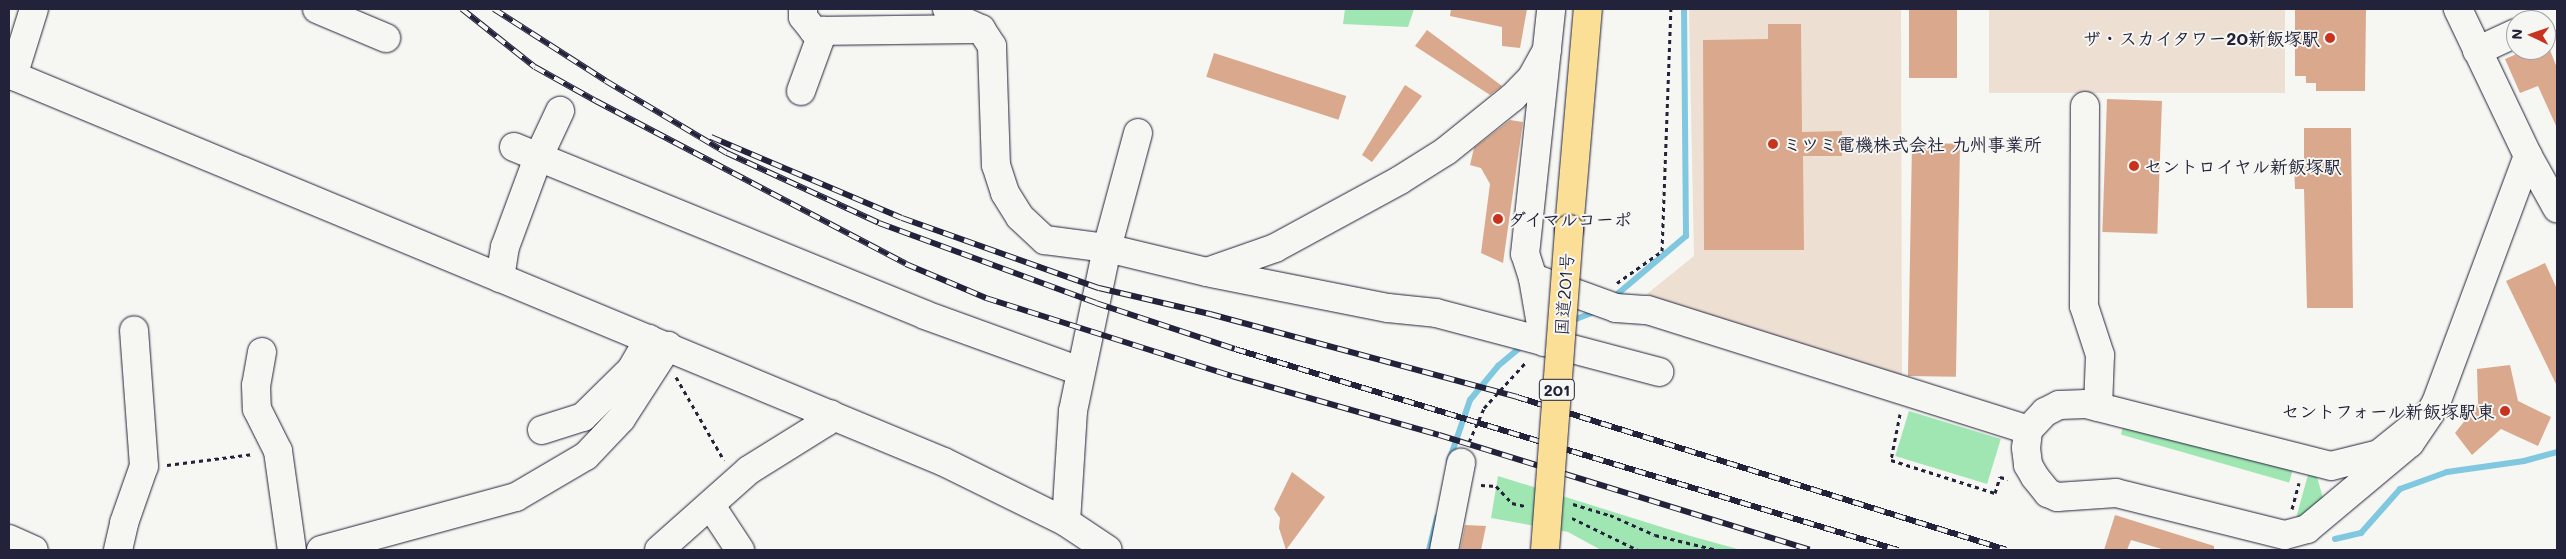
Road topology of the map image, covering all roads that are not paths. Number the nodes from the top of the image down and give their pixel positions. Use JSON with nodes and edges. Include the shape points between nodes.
{"nodes":[{"id":1,"x":34,"y":9,"type":"edge"},
{"id":2,"x":317,"y":9,"type":"edge"},
{"id":3,"x":803,"y":9,"type":"edge"},
{"id":4,"x":947,"y":9,"type":"edge"},
{"id":5,"x":1551,"y":9,"type":"edge"},
{"id":6,"x":1588,"y":9,"type":"edge"},
{"id":7,"x":2458,"y":9,"type":"edge"},
{"id":8,"x":981,"y":29,"type":"junction"},
{"id":9,"x":822,"y":31,"type":"junction"},
{"id":10,"x":386,"y":38,"type":"dead end"},
{"id":11,"x":2506,"y":38,"type":"edge"},
{"id":12,"x":1546,"y":50,"type":"junction"},
{"id":13,"x":2478,"y":51,"type":"junction"},
{"id":14,"x":11,"y":75,"type":"edge"},
{"id":15,"x":801,"y":91,"type":"dead end"},
{"id":16,"x":2085,"y":106,"type":"dead end"},
{"id":17,"x":560,"y":111,"type":"dead end"},
{"id":18,"x":1138,"y":133,"type":"dead end"},
{"id":19,"x":526,"y":153,"type":"junction"},
{"id":20,"x":2528,"y":156,"type":"junction"},
{"id":21,"x":2557,"y":208,"type":"edge"},
{"id":22,"x":1107,"y":248,"type":"junction"},
{"id":23,"x":1207,"y":272,"type":"junction"},
{"id":24,"x":500,"y":278,"type":"junction"},
{"id":25,"x":1533,"y":278,"type":"junction"},
{"id":26,"x":134,"y":330,"type":"dead end"},
{"id":27,"x":1544,"y":342,"type":"junction"},
{"id":28,"x":659,"y":349,"type":"junction"},
{"id":29,"x":262,"y":352,"type":"dead end"},
{"id":30,"x":1080,"y":371,"type":"junction"},
{"id":31,"x":1659,"y":372,"type":"dead end"},
{"id":32,"x":2098,"y":407,"type":"junction"},
{"id":33,"x":2430,"y":413,"type":"junction"},
{"id":34,"x":831,"y":414,"type":"junction"},
{"id":35,"x":542,"y":430,"type":"dead end"},
{"id":36,"x":2028,"y":430,"type":"junction"},
{"id":37,"x":1461,"y":463,"type":"road end"},
{"id":38,"x":2310,"y":472,"type":"junction"},
{"id":39,"x":711,"y":506,"type":"junction"},
{"id":40,"x":2329,"y":510,"type":"junction"},
{"id":41,"x":1066,"y":522,"type":"junction"},
{"id":42,"x":9,"y":538,"type":"edge"},
{"id":43,"x":663,"y":549,"type":"edge"},
{"id":44,"x":34,"y":550,"type":"edge"},
{"id":45,"x":118,"y":550,"type":"edge"},
{"id":46,"x":292,"y":550,"type":"edge"},
{"id":47,"x":321,"y":550,"type":"edge"},
{"id":48,"x":740,"y":550,"type":"edge"},
{"id":49,"x":1108,"y":550,"type":"edge"},
{"id":50,"x":1444,"y":550,"type":"edge"},
{"id":51,"x":1545,"y":550,"type":"edge"}],
"edges":[{"from":1,"to":14,"type":"street","via":[[26,42]]},
{"from":2,"to":10,"type":"street"},
{"from":3,"to":9,"type":"street","via":[[803,17],[814,31]]},
{"from":4,"to":8,"type":"street","via":[[954,17]]},
{"from":5,"to":12,"type":"street"},
{"from":6,"to":51,"type":"highway","name":"国道201号","number":"201","bridge":true},
{"from":7,"to":13,"type":"street"},
{"from":8,"to":9,"type":"street"},
{"from":8,"to":22,"type":"street","via":[[992,46],[996,165],[1005,193],[1020,217],[1045,240]]},
{"from":9,"to":15,"type":"street"},
{"from":11,"to":13,"type":"street"},
{"from":12,"to":23,"type":"street","via":[[1532,77],[1513,97],[1446,151],[1400,180],[1275,248]]},
{"from":12,"to":25,"type":"street","via":[[1525,254]]},
{"from":13,"to":20,"type":"street"},
{"from":14,"to":24,"type":"street"},
{"from":16,"to":32,"type":"street","via":[[2084,306],[2100,355]]},
{"from":17,"to":19,"type":"street"},
{"from":18,"to":22,"type":"street"},
{"from":19,"to":24,"type":"street"},
{"from":19,"to":30,"type":"street","via":[[916,312]]},
{"from":20,"to":21,"type":"street"},
{"from":20,"to":33,"type":"street"},
{"from":22,"to":23,"type":"street"},
{"from":22,"to":30,"type":"street"},
{"from":23,"to":27,"type":"street","via":[[1388,308],[1436,313]]},
{"from":24,"to":28,"type":"street"},
{"from":25,"to":27,"type":"street"},
{"from":25,"to":36,"type":"street","via":[[1616,308],[1648,310]]},
{"from":26,"to":45,"type":"street","via":[[144,466]]},
{"from":27,"to":31,"type":"street"},
{"from":28,"to":34,"type":"street"},
{"from":28,"to":35,"type":"street","via":[[631,370],[583,417]]},
{"from":28,"to":47,"type":"street","via":[[621,419],[586,456],[516,497]]},
{"from":29,"to":46,"type":"street","via":[[256,385],[257,409],[278,451]]},
{"from":30,"to":41,"type":"street","via":[[1073,411]]},
{"from":32,"to":36,"type":"street","via":[[2070,403],[2058,405],[2045,412]]},
{"from":32,"to":38,"type":"street"},
{"from":33,"to":38,"type":"street","via":[[2379,454]]},
{"from":33,"to":40,"type":"street","via":[[2410,443]]},
{"from":34,"to":39,"type":"street","via":[[826,422],[750,470]]},
{"from":34,"to":41,"type":"street","via":[[944,462]]},
{"from":36,"to":40,"type":"street","via":[[2028,465],[2041,487],[2057,497],[2116,493],[2285,534],[2307,529]]},
{"from":37,"to":50,"type":"street"},
{"from":38,"to":40,"type":"street","via":[[2330,487]]},
{"from":39,"to":43,"type":"street"},
{"from":39,"to":48,"type":"street"},
{"from":41,"to":49,"type":"street"},
{"from":42,"to":44,"type":"street"}]}
